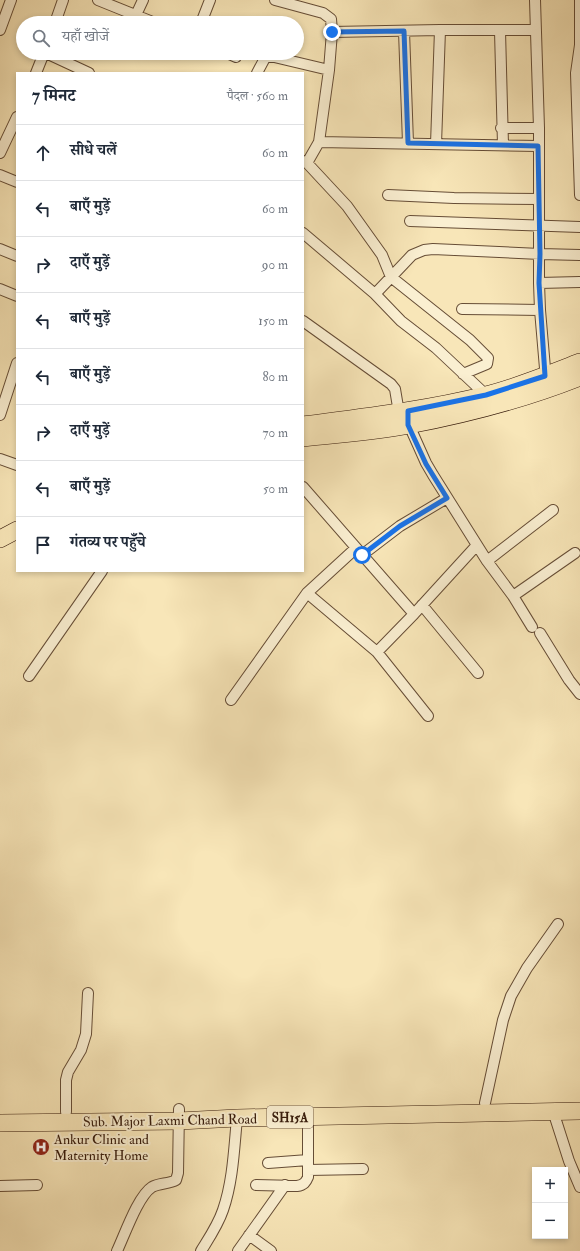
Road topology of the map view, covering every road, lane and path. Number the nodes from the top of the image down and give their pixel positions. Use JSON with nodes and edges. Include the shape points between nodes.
{"nodes":[{"id":1,"x":11,"y":0,"type":"edge"},
{"id":2,"x":64,"y":0,"type":"edge"},
{"id":3,"x":98,"y":0,"type":"edge"},
{"id":4,"x":144,"y":0,"type":"edge"},
{"id":5,"x":210,"y":0,"type":"edge"},
{"id":6,"x":276,"y":0,"type":"edge"},
{"id":7,"x":535,"y":0,"type":"edge"},
{"id":8,"x":580,"y":0,"type":"edge"},
{"id":9,"x":136,"y":15,"type":"joint"},
{"id":10,"x":58,"y":16,"type":"edge"},
{"id":11,"x":204,"y":16,"type":"edge"},
{"id":12,"x":0,"y":30,"type":"edge"},
{"id":13,"x":440,"y":30,"type":"junction"},
{"id":14,"x":500,"y":30,"type":"junction"},
{"id":15,"x":536,"y":30,"type":"junction"},
{"id":16,"x":404,"y":31,"type":"junction"},
{"id":17,"x":332,"y":32,"type":"junction"},
{"id":18,"x":42,"y":60,"type":"edge"},
{"id":19,"x":60,"y":60,"type":"edge"},
{"id":20,"x":265,"y":60,"type":"edge"},
{"id":21,"x":287,"y":60,"type":"edge"},
{"id":22,"x":329,"y":70,"type":"junction"},
{"id":23,"x":36,"y":72,"type":"edge"},
{"id":24,"x":87,"y":72,"type":"edge"},
{"id":25,"x":258,"y":72,"type":"edge"},
{"id":26,"x":16,"y":119,"type":"edge"},
{"id":27,"x":501,"y":128,"type":"junction"},
{"id":28,"x":539,"y":128,"type":"junction"},
{"id":29,"x":319,"y":142,"type":"junction"},
{"id":30,"x":408,"y":143,"type":"junction"},
{"id":31,"x":436,"y":144,"type":"junction"},
{"id":32,"x":502,"y":145,"type":"junction"},
{"id":33,"x":538,"y":146,"type":"junction"},
{"id":34,"x":0,"y":153,"type":"edge"},
{"id":35,"x":305,"y":162,"type":"edge"},
{"id":36,"x":0,"y":175,"type":"edge"},
{"id":37,"x":16,"y":182,"type":"edge"},
{"id":38,"x":388,"y":194,"type":"dead end"},
{"id":39,"x":580,"y":195,"type":"edge"},
{"id":40,"x":539,"y":199,"type":"junction"},
{"id":41,"x":410,"y":221,"type":"dead end"},
{"id":42,"x":540,"y":225,"type":"junction"},
{"id":43,"x":580,"y":228,"type":"edge"},
{"id":44,"x":304,"y":234,"type":"edge"},
{"id":45,"x":0,"y":249,"type":"edge"},
{"id":46,"x":540,"y":254,"type":"junction"},
{"id":47,"x":580,"y":255,"type":"edge"},
{"id":48,"x":16,"y":256,"type":"edge"},
{"id":49,"x":391,"y":277,"type":"junction"},
{"id":50,"x":580,"y":282,"type":"edge"},
{"id":51,"x":539,"y":283,"type":"junction"},
{"id":52,"x":0,"y":289,"type":"edge"},
{"id":53,"x":375,"y":294,"type":"junction"},
{"id":54,"x":16,"y":296,"type":"edge"},
{"id":55,"x":462,"y":309,"type":"dead end"},
{"id":56,"x":540,"y":310,"type":"junction"},
{"id":57,"x":304,"y":322,"type":"edge"},
{"id":58,"x":580,"y":362,"type":"edge"},
{"id":59,"x":16,"y":366,"type":"edge"},
{"id":60,"x":463,"y":374,"type":"junction"},
{"id":61,"x":580,"y":377,"type":"edge"},
{"id":62,"x":547,"y":383,"type":"junction"},
{"id":63,"x":486,"y":395,"type":"junction"},
{"id":64,"x":0,"y":415,"type":"edge"},
{"id":65,"x":405,"y":416,"type":"junction"},
{"id":66,"x":304,"y":425,"type":"edge"},
{"id":67,"x":304,"y":438,"type":"edge"},
{"id":68,"x":0,"y":459,"type":"edge"},
{"id":69,"x":16,"y":465,"type":"edge"},
{"id":70,"x":304,"y":488,"type":"edge"},
{"id":71,"x":447,"y":498,"type":"junction"},
{"id":72,"x":553,"y":510,"type":"dead end"},
{"id":73,"x":16,"y":531,"type":"edge"},
{"id":74,"x":0,"y":539,"type":"edge"},
{"id":75,"x":16,"y":542,"type":"edge"},
{"id":76,"x":477,"y":545,"type":"junction"},
{"id":77,"x":0,"y":550,"type":"edge"},
{"id":78,"x":359,"y":552,"type":"junction"},
{"id":79,"x":575,"y":552,"type":"dead end"},
{"id":80,"x":487,"y":562,"type":"junction"},
{"id":81,"x":101,"y":572,"type":"edge"},
{"id":82,"x":307,"y":594,"type":"junction"},
{"id":83,"x":513,"y":596,"type":"junction"},
{"id":84,"x":422,"y":605,"type":"junction"},
{"id":85,"x":414,"y":614,"type":"junction"},
{"id":86,"x":377,"y":652,"type":"junction"},
{"id":87,"x":478,"y":673,"type":"dead end"},
{"id":88,"x":29,"y":676,"type":"dead end"},
{"id":89,"x":580,"y":694,"type":"edge"},
{"id":90,"x":231,"y":700,"type":"dead end"},
{"id":91,"x":428,"y":716,"type":"dead end"},
{"id":92,"x":558,"y":924,"type":"dead end"},
{"id":93,"x":88,"y":993,"type":"dead end"},
{"id":94,"x":580,"y":1101,"type":"edge"},
{"id":95,"x":485,"y":1103,"type":"junction"},
{"id":96,"x":580,"y":1110,"type":"edge"},
{"id":97,"x":553,"y":1111,"type":"junction"},
{"id":98,"x":66,"y":1112,"type":"junction"},
{"id":99,"x":0,"y":1114,"type":"edge"},
{"id":100,"x":179,"y":1115,"type":"junction"},
{"id":101,"x":308,"y":1117,"type":"junction"},
{"id":102,"x":237,"y":1118,"type":"junction"},
{"id":103,"x":0,"y":1123,"type":"edge"},
{"id":104,"x":268,"y":1163,"type":"dead end"},
{"id":105,"x":308,"y":1165,"type":"junction"},
{"id":106,"x":363,"y":1169,"type":"dead end"},
{"id":107,"x":37,"y":1185,"type":"dead end"},
{"id":108,"x":256,"y":1185,"type":"dead end"},
{"id":109,"x":285,"y":1185,"type":"junction"},
{"id":110,"x":0,"y":1186,"type":"edge"},
{"id":111,"x":580,"y":1187,"type":"edge"},
{"id":112,"x":249,"y":1236,"type":"junction"},
{"id":113,"x":117,"y":1251,"type":"edge"},
{"id":114,"x":201,"y":1251,"type":"edge"},
{"id":115,"x":238,"y":1251,"type":"edge"},
{"id":116,"x":271,"y":1251,"type":"edge"}],
"edges":[{"from":1,"to":12,"type":"street"},
{"from":2,"to":10,"type":"street"},
{"from":3,"to":9,"type":"street"},
{"from":4,"to":9,"type":"street"},
{"from":5,"to":11,"type":"street"},
{"from":6,"to":17,"type":"street","via":[[323,13],[331,19]]},
{"from":7,"to":15,"type":"street"},
{"from":8,"to":39,"type":"street","via":[[580,45],[576,73]]},
{"from":13,"to":14,"type":"street"},
{"from":13,"to":16,"type":"street"},
{"from":13,"to":31,"type":"street"},
{"from":14,"to":15,"type":"street"},
{"from":14,"to":27,"type":"street"},
{"from":15,"to":28,"type":"street"},
{"from":16,"to":17,"type":"street"},
{"from":16,"to":30,"type":"street"},
{"from":17,"to":22,"type":"street"},
{"from":18,"to":23,"type":"street"},
{"from":19,"to":24,"type":"street"},
{"from":20,"to":25,"type":"street"},
{"from":21,"to":22,"type":"street"},
{"from":22,"to":29,"type":"street"},
{"from":26,"to":34,"type":"street"},
{"from":27,"to":28,"type":"street"},
{"from":27,"to":32,"type":"street"},
{"from":28,"to":33,"type":"street"},
{"from":29,"to":30,"type":"street"},
{"from":29,"to":35,"type":"street"},
{"from":30,"to":31,"type":"street"},
{"from":31,"to":32,"type":"street"},
{"from":32,"to":33,"type":"street"},
{"from":33,"to":40,"type":"street"},
{"from":35,"to":49,"type":"street","via":[[347,206],[382,255]]},
{"from":36,"to":37,"type":"street"},
{"from":38,"to":40,"type":"street"},
{"from":40,"to":42,"type":"street"},
{"from":41,"to":42,"type":"street"},
{"from":42,"to":43,"type":"street"},
{"from":42,"to":46,"type":"street"},
{"from":44,"to":53,"type":"street"},
{"from":45,"to":48,"type":"street"},
{"from":46,"to":47,"type":"street"},
{"from":46,"to":49,"type":"street","via":[[424,250],[412,255]]},
{"from":46,"to":51,"type":"street"},
{"from":49,"to":53,"type":"street"},
{"from":49,"to":60,"type":"street","via":[[470,340],[488,358],[487,364]]},
{"from":50,"to":51,"type":"street"},
{"from":51,"to":56,"type":"street"},
{"from":52,"to":54,"type":"street"},
{"from":53,"to":60,"type":"street","via":[[401,321],[436,348]]},
{"from":55,"to":56,"type":"street"},
{"from":56,"to":62,"type":"street"},
{"from":57,"to":65,"type":"street","via":[[392,384]]},
{"from":58,"to":62,"type":"main road"},
{"from":59,"to":64,"type":"street"},
{"from":60,"to":63,"type":"street"},
{"from":61,"to":62,"type":"main road"},
{"from":62,"to":63,"type":"main road"},
{"from":62,"to":65,"type":"main road","via":[[506,403]]},
{"from":63,"to":65,"type":"main road"},
{"from":65,"to":66,"type":"main road"},
{"from":65,"to":67,"type":"main road"},
{"from":65,"to":71,"type":"street","via":[[426,464]]},
{"from":68,"to":69,"type":"street"},
{"from":70,"to":78,"type":"street"},
{"from":71,"to":76,"type":"street"},
{"from":71,"to":78,"type":"street"},
{"from":72,"to":80,"type":"street"},
{"from":73,"to":74,"type":"main road"},
{"from":75,"to":77,"type":"main road"},
{"from":76,"to":80,"type":"street"},
{"from":76,"to":84,"type":"street"},
{"from":78,"to":82,"type":"street"},
{"from":78,"to":85,"type":"street"},
{"from":79,"to":83,"type":"street"},
{"from":80,"to":83,"type":"street"},
{"from":81,"to":88,"type":"street"},
{"from":82,"to":86,"type":"street"},
{"from":82,"to":90,"type":"street"},
{"from":83,"to":89,"type":"street"},
{"from":84,"to":85,"type":"street"},
{"from":84,"to":87,"type":"street"},
{"from":85,"to":86,"type":"street"},
{"from":86,"to":91,"type":"street"},
{"from":92,"to":95,"type":"street","via":[[526,968],[512,996],[503,1020]]},
{"from":93,"to":98,"type":"street","via":[[86,1034],[66,1080]]},
{"from":94,"to":95,"type":"main road","name":"Sub. Major Laxmi Chand Road","number":"SH15A"},
{"from":95,"to":100,"type":"main road","name":"Sub. Major Laxmi Chand Road","number":"SH15A"},
{"from":96,"to":97,"type":"main road","name":"Sub. Major Laxmi Chand Road","number":"SH15A"},
{"from":97,"to":101,"type":"main road","name":"Sub. Major Laxmi Chand Road","number":"SH15A"},
{"from":97,"to":111,"type":"street"},
{"from":98,"to":99,"type":"main road","name":"Sub. Major Laxmi Chand Road","number":"SH15A"},
{"from":98,"to":100,"type":"main road","name":"Sub. Major Laxmi Chand Road","number":"SH15A"},
{"from":100,"to":102,"type":"main road","name":"Sub. Major Laxmi Chand Road","number":"SH15A"},
{"from":100,"to":103,"type":"main road","name":"Sub. Major Laxmi Chand Road","number":"SH15A"},
{"from":100,"to":113,"type":"street","via":[[176,1180],[153,1186],[141,1197]]},
{"from":101,"to":102,"type":"main road","name":"Sub. Major Laxmi Chand Road","number":"SH15A"},
{"from":101,"to":105,"type":"street"},
{"from":102,"to":114,"type":"street","via":[[228,1196],[218,1222]]},
{"from":104,"to":105,"type":"street"},
{"from":105,"to":106,"type":"street"},
{"from":105,"to":109,"type":"street","via":[[307,1180],[302,1185]]},
{"from":107,"to":110,"type":"street"},
{"from":108,"to":109,"type":"street"},
{"from":109,"to":112,"type":"street"},
{"from":112,"to":115,"type":"street"},
{"from":112,"to":116,"type":"street"}]}
